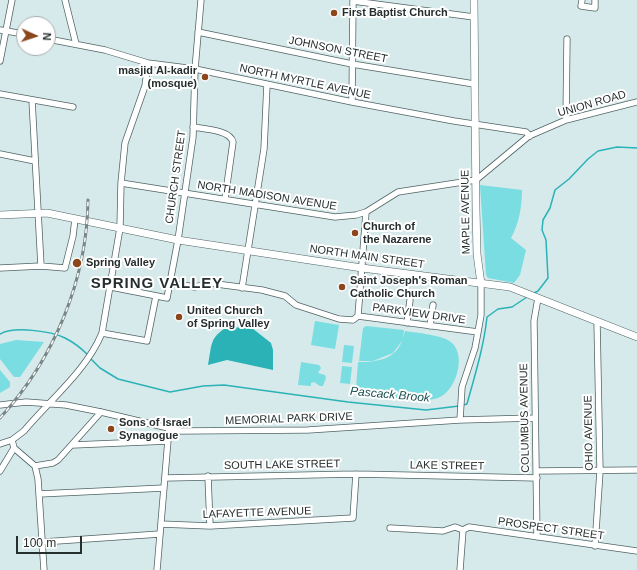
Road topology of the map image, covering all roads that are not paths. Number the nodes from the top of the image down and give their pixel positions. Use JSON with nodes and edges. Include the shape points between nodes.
{"nodes":[{"id":1,"x":12,"y":0,"type":"edge"},
{"id":2,"x":65,"y":0,"type":"edge"},
{"id":3,"x":202,"y":0,"type":"edge"},
{"id":4,"x":474,"y":0,"type":"edge"},
{"id":5,"x":582,"y":0,"type":"edge"},
{"id":6,"x":595,"y":0,"type":"edge"},
{"id":7,"x":474,"y":17,"type":"junction"},
{"id":8,"x":3,"y":30,"type":"edge"},
{"id":9,"x":16,"y":32,"type":"edge"},
{"id":10,"x":198,"y":32,"type":"junction"},
{"id":11,"x":567,"y":39,"type":"dead end"},
{"id":12,"x":56,"y":40,"type":"edge"},
{"id":13,"x":76,"y":44,"type":"junction"},
{"id":14,"x":0,"y":61,"type":"edge"},
{"id":15,"x":148,"y":63,"type":"junction"},
{"id":16,"x":352,"y":64,"type":"junction"},
{"id":17,"x":195,"y":69,"type":"junction"},
{"id":18,"x":267,"y":84,"type":"junction"},
{"id":19,"x":474,"y":84,"type":"junction"},
{"id":20,"x":0,"y":94,"type":"edge"},
{"id":21,"x":32,"y":100,"type":"junction"},
{"id":22,"x":352,"y":102,"type":"junction"},
{"id":23,"x":637,"y":102,"type":"edge"},
{"id":24,"x":73,"y":107,"type":"dead end"},
{"id":25,"x":566,"y":120,"type":"junction"},
{"id":26,"x":474,"y":123,"type":"junction"},
{"id":27,"x":193,"y":127,"type":"junction"},
{"id":28,"x":530,"y":136,"type":"junction"},
{"id":29,"x":0,"y":154,"type":"edge"},
{"id":30,"x":35,"y":161,"type":"junction"},
{"id":31,"x":476,"y":180,"type":"junction"},
{"id":32,"x":121,"y":182,"type":"junction"},
{"id":33,"x":185,"y":193,"type":"junction"},
{"id":34,"x":225,"y":200,"type":"junction"},
{"id":35,"x":256,"y":204,"type":"junction"},
{"id":36,"x":366,"y":212,"type":"junction"},
{"id":37,"x":38,"y":213,"type":"junction"},
{"id":38,"x":0,"y":215,"type":"edge"},
{"id":39,"x":81,"y":220,"type":"junction"},
{"id":40,"x":120,"y":228,"type":"junction"},
{"id":41,"x":178,"y":240,"type":"junction"},
{"id":42,"x":249,"y":251,"type":"junction"},
{"id":43,"x":41,"y":266,"type":"junction"},
{"id":44,"x":0,"y":268,"type":"edge"},
{"id":45,"x":362,"y":268,"type":"junction"},
{"id":46,"x":170,"y":283,"type":"junction"},
{"id":47,"x":481,"y":284,"type":"junction"},
{"id":48,"x":111,"y":287,"type":"junction"},
{"id":49,"x":242,"y":288,"type":"junction"},
{"id":50,"x":156,"y":296,"type":"junction"},
{"id":51,"x":533,"y":296,"type":"junction"},
{"id":52,"x":410,"y":300,"type":"dead end"},
{"id":53,"x":433,"y":305,"type":"dead end"},
{"id":54,"x":358,"y":316,"type":"junction"},
{"id":55,"x":597,"y":321,"type":"junction"},
{"id":56,"x":407,"y":323,"type":"junction"},
{"id":57,"x":430,"y":326,"type":"junction"},
{"id":58,"x":478,"y":332,"type":"junction"},
{"id":59,"x":102,"y":333,"type":"junction"},
{"id":60,"x":637,"y":337,"type":"edge"},
{"id":61,"x":47,"y":404,"type":"junction"},
{"id":62,"x":0,"y":405,"type":"edge"},
{"id":63,"x":101,"y":412,"type":"junction"},
{"id":64,"x":534,"y":418,"type":"junction"},
{"id":65,"x":460,"y":420,"type":"junction"},
{"id":66,"x":168,"y":428,"type":"junction"},
{"id":67,"x":12,"y":440,"type":"junction"},
{"id":68,"x":168,"y":441,"type":"junction"},
{"id":69,"x":0,"y":444,"type":"edge"},
{"id":70,"x":73,"y":445,"type":"junction"},
{"id":71,"x":14,"y":448,"type":"junction"},
{"id":72,"x":35,"y":466,"type":"junction"},
{"id":73,"x":600,"y":470,"type":"junction"},
{"id":74,"x":637,"y":470,"type":"edge"},
{"id":75,"x":0,"y":471,"type":"edge"},
{"id":76,"x":536,"y":471,"type":"junction"},
{"id":77,"x":356,"y":474,"type":"junction"},
{"id":78,"x":208,"y":476,"type":"junction"},
{"id":79,"x":165,"y":478,"type":"junction"},
{"id":80,"x":537,"y":478,"type":"junction"},
{"id":81,"x":164,"y":488,"type":"junction"},
{"id":82,"x":39,"y":494,"type":"junction"},
{"id":83,"x":161,"y":524,"type":"junction"},
{"id":84,"x":210,"y":526,"type":"junction"},
{"id":85,"x":390,"y":528,"type":"dead end"},
{"id":86,"x":463,"y":530,"type":"junction"},
{"id":87,"x":160,"y":534,"type":"junction"},
{"id":88,"x":537,"y":537,"type":"junction"},
{"id":89,"x":42,"y":542,"type":"junction"},
{"id":90,"x":595,"y":546,"type":"junction"},
{"id":91,"x":637,"y":551,"type":"edge"},
{"id":92,"x":44,"y":570,"type":"edge"},
{"id":93,"x":157,"y":570,"type":"edge"},
{"id":94,"x":460,"y":570,"type":"edge"}],
"edges":[{"from":1,"to":8,"type":"street"},
{"from":2,"to":13,"type":"street"},
{"from":3,"to":10,"type":"street","name":"CHURCH STREET"},
{"from":4,"to":7,"type":"main road","name":"MAPLE AVENUE"},
{"from":5,"to":6,"type":"street","via":[[581,6],[595,8]]},
{"from":7,"to":16,"type":"street","via":[[353,1]]},
{"from":7,"to":19,"type":"main road","name":"MAPLE AVENUE"},
{"from":8,"to":9,"type":"street"},
{"from":8,"to":14,"type":"street"},
{"from":10,"to":16,"type":"street","name":"JOHNSON STREET"},
{"from":10,"to":17,"type":"street","name":"CHURCH STREET"},
{"from":11,"to":25,"type":"street"},
{"from":12,"to":13,"type":"street","name":"NORTH MYRTLE AVENUE"},
{"from":13,"to":15,"type":"street","name":"NORTH MYRTLE AVENUE"},
{"from":15,"to":17,"type":"street","name":"NORTH MYRTLE AVENUE"},
{"from":15,"to":32,"type":"street","via":[[145,86],[125,143]]},
{"from":16,"to":19,"type":"street","name":"JOHNSON STREET"},
{"from":16,"to":22,"type":"street"},
{"from":17,"to":18,"type":"street","name":"NORTH MYRTLE AVENUE"},
{"from":17,"to":27,"type":"street","name":"CHURCH STREET"},
{"from":18,"to":22,"type":"street","name":"NORTH MYRTLE AVENUE"},
{"from":18,"to":35,"type":"street","via":[[264,149]]},
{"from":19,"to":26,"type":"main road","name":"MAPLE AVENUE"},
{"from":20,"to":21,"type":"street"},
{"from":21,"to":24,"type":"street"},
{"from":21,"to":30,"type":"street"},
{"from":22,"to":26,"type":"street","name":"NORTH MYRTLE AVENUE"},
{"from":23,"to":25,"type":"street","name":"UNION ROAD"},
{"from":25,"to":28,"type":"street","name":"UNION ROAD"},
{"from":26,"to":28,"type":"street","name":"NORTH MYRTLE AVENUE","via":[[526,132]]},
{"from":26,"to":31,"type":"main road","name":"MAPLE AVENUE"},
{"from":27,"to":33,"type":"street","name":"CHURCH STREET"},
{"from":27,"to":34,"type":"street","via":[[226,134],[232,138]]},
{"from":28,"to":31,"type":"street","name":"UNION ROAD"},
{"from":29,"to":30,"type":"street"},
{"from":30,"to":37,"type":"street"},
{"from":31,"to":36,"type":"street","name":"NORTH MADISON AVENUE","via":[[398,192]]},
{"from":31,"to":47,"type":"main road","name":"MAPLE AVENUE","via":[[477,254]]},
{"from":32,"to":33,"type":"street","name":"NORTH MADISON AVENUE"},
{"from":32,"to":40,"type":"street"},
{"from":33,"to":34,"type":"street","name":"NORTH MADISON AVENUE"},
{"from":33,"to":41,"type":"street","name":"CHURCH STREET"},
{"from":34,"to":35,"type":"street","name":"NORTH MADISON AVENUE"},
{"from":35,"to":36,"type":"street","name":"NORTH MADISON AVENUE","via":[[335,217]]},
{"from":35,"to":42,"type":"street"},
{"from":36,"to":45,"type":"street"},
{"from":37,"to":38,"type":"main road","name":"NORTH MAIN STREET"},
{"from":37,"to":39,"type":"main road","name":"NORTH MAIN STREET"},
{"from":37,"to":43,"type":"street"},
{"from":39,"to":40,"type":"main road","name":"NORTH MAIN STREET"},
{"from":39,"to":43,"type":"street","via":[[73,236],[65,268]]},
{"from":40,"to":41,"type":"main road","name":"NORTH MAIN STREET"},
{"from":40,"to":48,"type":"street"},
{"from":41,"to":42,"type":"main road","name":"NORTH MAIN STREET"},
{"from":41,"to":46,"type":"street","name":"CHURCH STREET"},
{"from":42,"to":45,"type":"main road","name":"NORTH MAIN STREET"},
{"from":42,"to":49,"type":"street"},
{"from":43,"to":44,"type":"street"},
{"from":45,"to":47,"type":"main road","name":"NORTH MAIN STREET"},
{"from":45,"to":54,"type":"street"},
{"from":46,"to":49,"type":"street","name":"PARKVIEW DRIVE","via":[[195,287],[209,283]]},
{"from":46,"to":50,"type":"street","name":"CHURCH STREET","via":[[167,298]]},
{"from":47,"to":51,"type":"main road","name":"NORTH MAIN STREET","via":[[510,287]]},
{"from":47,"to":58,"type":"street","name":"MAPLE AVENUE"},
{"from":48,"to":50,"type":"street"},
{"from":48,"to":59,"type":"street"},
{"from":49,"to":54,"type":"street","name":"PARKVIEW DRIVE","via":[[285,296],[296,304],[339,319],[352,320]]},
{"from":50,"to":59,"type":"street","via":[[147,342]]},
{"from":51,"to":55,"type":"main road","name":"NORTH MAIN STREET"},
{"from":51,"to":64,"type":"street","name":"COLUMBUS AVENUE"},
{"from":52,"to":56,"type":"street"},
{"from":53,"to":57,"type":"street"},
{"from":54,"to":56,"type":"street","name":"PARKVIEW DRIVE"},
{"from":55,"to":60,"type":"main road","name":"NORTH MAIN STREET"},
{"from":55,"to":73,"type":"street","name":"OHIO AVENUE"},
{"from":56,"to":57,"type":"street","name":"PARKVIEW DRIVE"},
{"from":57,"to":58,"type":"street","name":"PARKVIEW DRIVE"},
{"from":58,"to":65,"type":"street","name":"MAPLE AVENUE","via":[[462,387]]},
{"from":59,"to":61,"type":"street","via":[[92,355]]},
{"from":61,"to":62,"type":"street","name":"MEMORIAL PARK DRIVE","via":[[26,402]]},
{"from":61,"to":63,"type":"street","name":"MEMORIAL PARK DRIVE"},
{"from":61,"to":67,"type":"street","via":[[24,431]]},
{"from":63,"to":66,"type":"street","name":"MEMORIAL PARK DRIVE"},
{"from":63,"to":70,"type":"street"},
{"from":64,"to":65,"type":"street","name":"MEMORIAL PARK DRIVE"},
{"from":64,"to":76,"type":"street","name":"COLUMBUS AVENUE"},
{"from":65,"to":66,"type":"street","name":"MEMORIAL PARK DRIVE","via":[[308,430],[189,431]]},
{"from":66,"to":68,"type":"street"},
{"from":67,"to":69,"type":"street"},
{"from":67,"to":71,"type":"street"},
{"from":68,"to":70,"type":"street"},
{"from":68,"to":79,"type":"street"},
{"from":70,"to":72,"type":"street","via":[[53,463]]},
{"from":71,"to":72,"type":"street"},
{"from":71,"to":75,"type":"street"},
{"from":72,"to":82,"type":"street"},
{"from":73,"to":74,"type":"street"},
{"from":73,"to":76,"type":"street"},
{"from":73,"to":90,"type":"street","name":"OHIO AVENUE"},
{"from":76,"to":80,"type":"street","name":"COLUMBUS AVENUE"},
{"from":77,"to":78,"type":"street","name":"SOUTH LAKE STREET"},
{"from":77,"to":80,"type":"street","name":"LAKE STREET"},
{"from":77,"to":84,"type":"street","name":"LAFAYETTE AVENUE","via":[[353,518]]},
{"from":78,"to":79,"type":"street"},
{"from":78,"to":84,"type":"street"},
{"from":79,"to":81,"type":"street"},
{"from":80,"to":88,"type":"street","name":"COLUMBUS AVENUE"},
{"from":81,"to":82,"type":"street"},
{"from":81,"to":83,"type":"street"},
{"from":82,"to":89,"type":"street"},
{"from":83,"to":84,"type":"street","name":"LAFAYETTE AVENUE"},
{"from":83,"to":87,"type":"street"},
{"from":85,"to":86,"type":"street","name":"PROSPECT STREET","via":[[443,531],[455,527]]},
{"from":86,"to":88,"type":"street","name":"PROSPECT STREET","via":[[469,527]]},
{"from":86,"to":94,"type":"street"},
{"from":87,"to":89,"type":"street"},
{"from":87,"to":93,"type":"street"},
{"from":88,"to":90,"type":"street","name":"PROSPECT STREET"},
{"from":89,"to":92,"type":"street"},
{"from":90,"to":91,"type":"street","name":"PROSPECT STREET"}]}
